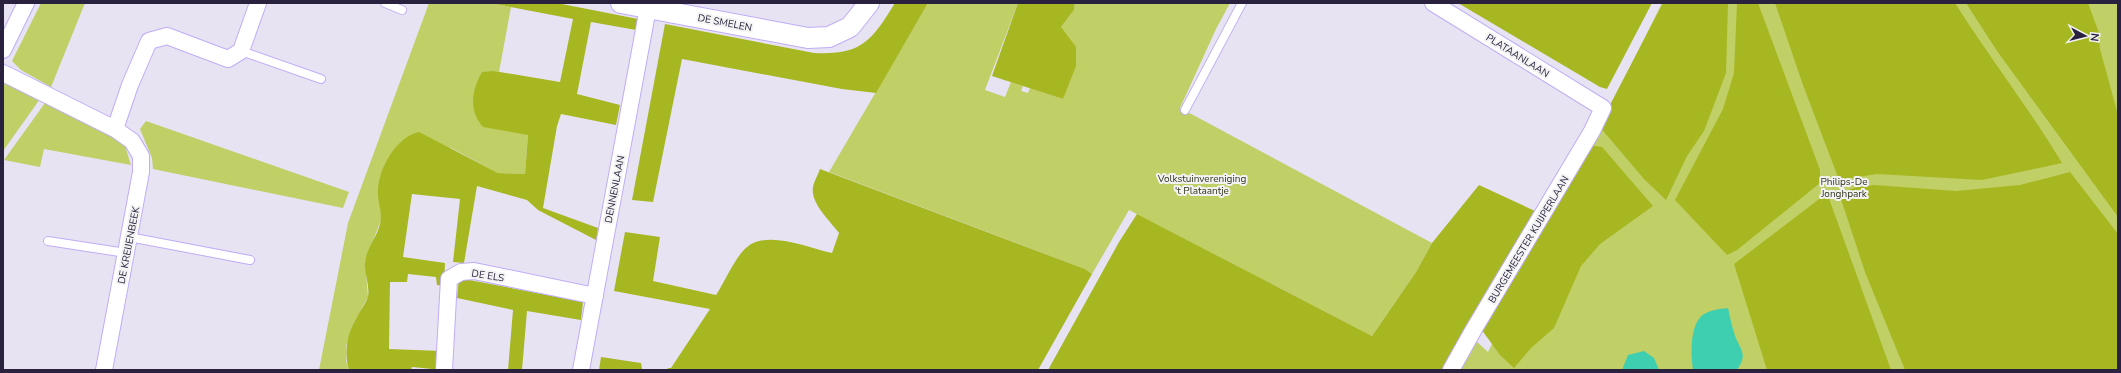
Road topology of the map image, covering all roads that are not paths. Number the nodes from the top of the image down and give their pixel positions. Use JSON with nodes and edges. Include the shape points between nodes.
{"nodes":[{"id":1,"x":26,"y":3,"type":"edge"},
{"id":2,"x":258,"y":3,"type":"edge"},
{"id":3,"x":385,"y":3,"type":"edge"},
{"id":4,"x":621,"y":3,"type":"edge"},
{"id":5,"x":869,"y":3,"type":"edge"},
{"id":6,"x":1242,"y":3,"type":"edge"},
{"id":7,"x":1433,"y":3,"type":"edge"},
{"id":8,"x":648,"y":8,"type":"junction"},
{"id":9,"x":402,"y":10,"type":"dead end"},
{"id":10,"x":3,"y":50,"type":"edge"},
{"id":11,"x":241,"y":51,"type":"junction"},
{"id":12,"x":3,"y":73,"type":"edge"},
{"id":13,"x":321,"y":79,"type":"dead end"},
{"id":14,"x":1604,"y":108,"type":"joint"},
{"id":15,"x":1185,"y":110,"type":"dead end"},
{"id":16,"x":116,"y":129,"type":"junction"},
{"id":17,"x":129,"y":237,"type":"junction"},
{"id":18,"x":48,"y":242,"type":"dead end"},
{"id":19,"x":126,"y":253,"type":"junction"},
{"id":20,"x":250,"y":260,"type":"dead end"},
{"id":21,"x":594,"y":296,"type":"junction"},
{"id":22,"x":104,"y":370,"type":"edge"},
{"id":23,"x":444,"y":370,"type":"edge"},
{"id":24,"x":581,"y":370,"type":"edge"},
{"id":25,"x":1451,"y":370,"type":"edge"}],
"edges":[{"from":1,"to":10,"type":"street"},
{"from":2,"to":11,"type":"street"},
{"from":3,"to":9,"type":"lane"},
{"from":4,"to":8,"type":"street","name":"DE SMELEN"},
{"from":5,"to":8,"type":"street","name":"DE SMELEN","via":[[850,27],[829,37],[808,38]]},
{"from":6,"to":15,"type":"lane"},
{"from":7,"to":14,"type":"street","name":"PLATAANLAAN"},
{"from":8,"to":21,"type":"street","name":"DENNENLAAN"},
{"from":11,"to":13,"type":"lane"},
{"from":11,"to":16,"type":"street","via":[[228,59],[167,36],[149,41],[130,85]]},
{"from":12,"to":16,"type":"street","name":"DE KREIJENBEEK"},
{"from":14,"to":25,"type":"street","name":"BURGEMEESTER KUIJPERLAAN"},
{"from":16,"to":17,"type":"street","name":"DE KREIJENBEEK","via":[[132,141],[141,156],[141,172]]},
{"from":17,"to":19,"type":"street","name":"DE KREIJENBEEK"},
{"from":17,"to":20,"type":"lane"},
{"from":18,"to":19,"type":"lane"},
{"from":19,"to":22,"type":"street","name":"DE KREIJENBEEK"},
{"from":21,"to":23,"type":"street","name":"DE ELS","via":[[474,271],[461,272],[449,279]]},
{"from":21,"to":24,"type":"street","name":"DENNENLAAN"}]}
